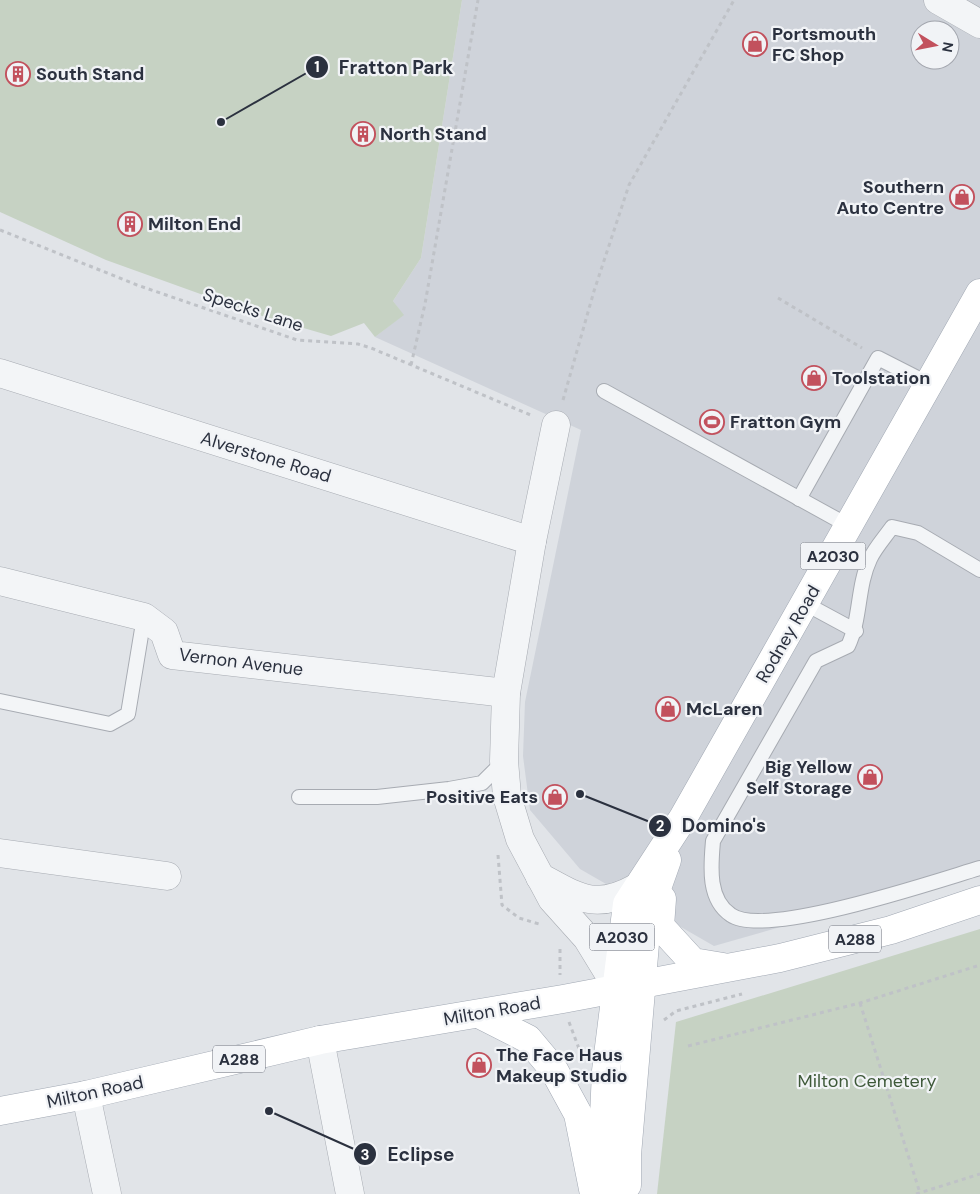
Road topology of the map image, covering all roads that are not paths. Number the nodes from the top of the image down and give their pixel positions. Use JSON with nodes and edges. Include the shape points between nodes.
{"nodes":[{"id":1,"x":938,"y":0,"type":"edge"},
{"id":2,"x":980,"y":24,"type":"edge"},
{"id":3,"x":980,"y":293,"type":"edge"},
{"id":4,"x":0,"y":373,"type":"edge"},
{"id":5,"x":929,"y":384,"type":"junction"},
{"id":6,"x":604,"y":391,"type":"dead end"},
{"id":7,"x":556,"y":425,"type":"road end"},
{"id":8,"x":799,"y":499,"type":"junction"},
{"id":9,"x":849,"y":526,"type":"junction"},
{"id":10,"x":532,"y":541,"type":"junction"},
{"id":11,"x":980,"y":570,"type":"edge"},
{"id":12,"x":0,"y":581,"type":"edge"},
{"id":13,"x":806,"y":604,"type":"junction"},
{"id":14,"x":144,"y":617,"type":"junction"},
{"id":15,"x":856,"y":631,"type":"junction"},
{"id":16,"x":506,"y":693,"type":"junction"},
{"id":17,"x":0,"y":701,"type":"edge"},
{"id":18,"x":504,"y":762,"type":"junction"},
{"id":19,"x":299,"y":796,"type":"dead end"},
{"id":20,"x":683,"y":818,"type":"junction"},
{"id":21,"x":0,"y":853,"type":"edge"},
{"id":22,"x":980,"y":868,"type":"edge"},
{"id":23,"x":167,"y":876,"type":"dead end"},
{"id":24,"x":540,"y":877,"type":"junction"},
{"id":25,"x":636,"y":888,"type":"junction"},
{"id":26,"x":980,"y":900,"type":"edge"},
{"id":27,"x":728,"y":968,"type":"junction"},
{"id":28,"x":630,"y":986,"type":"junction"},
{"id":29,"x":479,"y":1014,"type":"junction"},
{"id":30,"x":320,"y":1040,"type":"junction"},
{"id":31,"x":86,"y":1095,"type":"junction"},
{"id":32,"x":0,"y":1111,"type":"edge"},
{"id":33,"x":108,"y":1194,"type":"edge"},
{"id":34,"x":350,"y":1194,"type":"edge"},
{"id":35,"x":594,"y":1194,"type":"edge"},
{"id":36,"x":615,"y":1194,"type":"edge"},
{"id":37,"x":627,"y":1194,"type":"edge"}],
"edges":[{"from":1,"to":2,"type":"street"},
{"from":3,"to":5,"type":"main road","name":"Rodney Road","number":"A2030"},
{"from":4,"to":10,"type":"street","name":"Alverstone Road"},
{"from":5,"to":8,"type":"lane","via":[[878,358]]},
{"from":5,"to":9,"type":"main road","name":"Rodney Road","number":"A2030"},
{"from":6,"to":8,"type":"lane"},
{"from":7,"to":10,"type":"street"},
{"from":8,"to":9,"type":"lane"},
{"from":9,"to":13,"type":"main road","name":"Rodney Road","number":"A2030"},
{"from":10,"to":16,"type":"street"},
{"from":11,"to":15,"type":"lane","via":[[918,533],[892,527],[869,560],[858,604]]},
{"from":12,"to":14,"type":"street","name":"Vernon Avenue"},
{"from":13,"to":15,"type":"lane"},
{"from":13,"to":20,"type":"main road","name":"Rodney Road","number":"A2030"},
{"from":14,"to":16,"type":"street","name":"Vernon Avenue","via":[[164,632],[172,655]]},
{"from":14,"to":17,"type":"lane","via":[[128,714],[110,724]]},
{"from":15,"to":22,"type":"lane","via":[[848,646],[816,661],[713,841],[710,871],[716,896],[732,916],[767,920],[816,914]]},
{"from":16,"to":18,"type":"street"},
{"from":18,"to":19,"type":"lane","via":[[482,783],[448,789],[377,797]]},
{"from":18,"to":24,"type":"street","via":[[507,796],[517,830]]},
{"from":20,"to":25,"type":"main road","name":"Rodney Road","number":"A2030"},
{"from":20,"to":27,"type":"main road","name":"Rodney Road","number":"A2030","via":[[660,907],[660,926],[693,962]]},
{"from":20,"to":28,"type":"main road","name":"Rodney Road","number":"A2030","via":[[656,891]]},
{"from":21,"to":23,"type":"street"},
{"from":24,"to":25,"type":"street","via":[[585,900],[612,899]]},
{"from":24,"to":28,"type":"street","via":[[552,899]]},
{"from":25,"to":28,"type":"main road","name":"Rodney Road","number":"A2030","via":[[624,918]]},
{"from":26,"to":27,"type":"main road","name":"Milton Road","number":"A288","via":[[891,930]]},
{"from":27,"to":28,"type":"main road","name":"Milton Road","number":"A288"},
{"from":28,"to":29,"type":"main road","name":"Milton Road","number":"A288"},
{"from":28,"to":36,"type":"main road","number":"A2030","via":[[606,1071],[604,1116]]},
{"from":28,"to":37,"type":"main road","number":"A2030"},
{"from":29,"to":30,"type":"main road","name":"Milton Road","number":"A288"},
{"from":29,"to":35,"type":"main road","via":[[528,1039],[554,1070],[578,1114]]},
{"from":30,"to":31,"type":"main road","name":"Milton Road","number":"A288"},
{"from":30,"to":34,"type":"street"},
{"from":31,"to":32,"type":"main road","name":"Milton Road","number":"A288"},
{"from":31,"to":33,"type":"street"}]}
